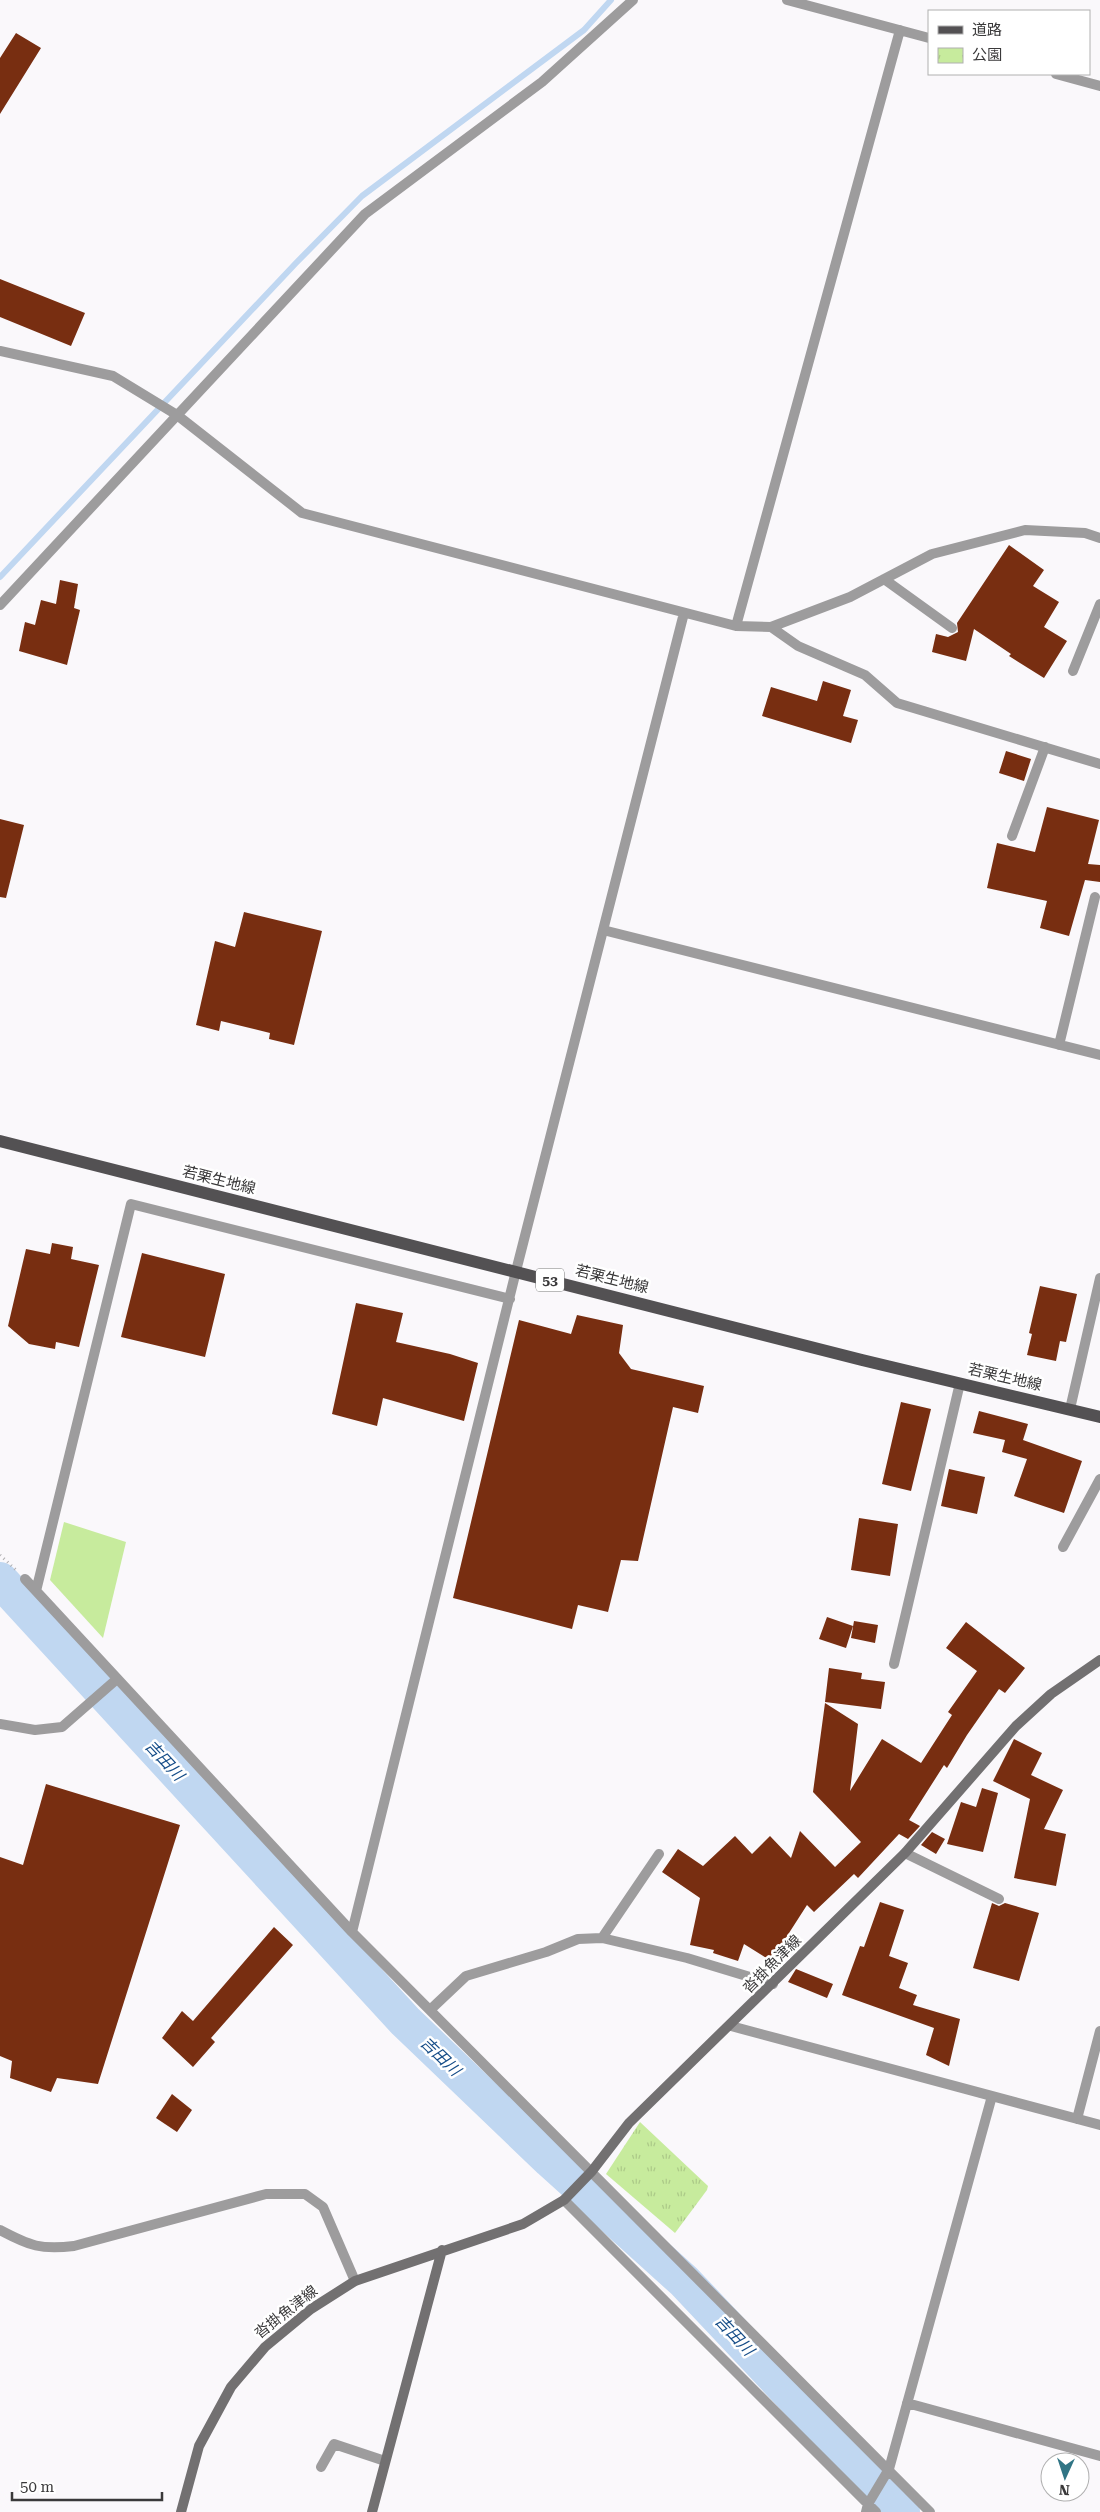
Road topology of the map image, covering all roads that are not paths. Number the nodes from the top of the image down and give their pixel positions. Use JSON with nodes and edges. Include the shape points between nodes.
{"nodes":[{"id":1,"x":634,"y":0,"type":"edge"},
{"id":2,"x":787,"y":0,"type":"edge"},
{"id":3,"x":900,"y":30,"type":"junction"},
{"id":4,"x":928,"y":38,"type":"edge"},
{"id":5,"x":1060,"y":75,"type":"edge"},
{"id":6,"x":1100,"y":86,"type":"edge"},
{"id":7,"x":0,"y":351,"type":"edge"},
{"id":8,"x":177,"y":415,"type":"junction"},
{"id":9,"x":1100,"y":538,"type":"edge"},
{"id":10,"x":884,"y":579,"type":"junction"},
{"id":11,"x":1100,"y":604,"type":"edge"},
{"id":12,"x":0,"y":605,"type":"edge"},
{"id":13,"x":684,"y":613,"type":"junction"},
{"id":14,"x":736,"y":626,"type":"junction"},
{"id":15,"x":771,"y":627,"type":"junction"},
{"id":16,"x":952,"y":628,"type":"dead end"},
{"id":17,"x":1073,"y":671,"type":"dead end"},
{"id":18,"x":1045,"y":747,"type":"junction"},
{"id":19,"x":1100,"y":764,"type":"edge"},
{"id":20,"x":1012,"y":836,"type":"dead end"},
{"id":21,"x":1095,"y":897,"type":"dead end"},
{"id":22,"x":603,"y":930,"type":"junction"},
{"id":23,"x":1059,"y":1044,"type":"junction"},
{"id":24,"x":1100,"y":1055,"type":"edge"},
{"id":25,"x":0,"y":1141,"type":"edge"},
{"id":26,"x":516,"y":1271,"type":"junction"},
{"id":27,"x":1100,"y":1278,"type":"edge"},
{"id":28,"x":510,"y":1298,"type":"junction"},
{"id":29,"x":960,"y":1383,"type":"junction"},
{"id":30,"x":1070,"y":1409,"type":"junction"},
{"id":31,"x":1100,"y":1417,"type":"edge"},
{"id":32,"x":1100,"y":1479,"type":"edge"},
{"id":33,"x":1063,"y":1547,"type":"dead end"},
{"id":34,"x":26,"y":1579,"type":"road end"},
{"id":35,"x":36,"y":1591,"type":"junction"},
{"id":36,"x":1100,"y":1660,"type":"edge"},
{"id":37,"x":894,"y":1664,"type":"dead end"},
{"id":38,"x":117,"y":1678,"type":"junction"},
{"id":39,"x":0,"y":1724,"type":"edge"},
{"id":40,"x":906,"y":1853,"type":"junction"},
{"id":41,"x":659,"y":1854,"type":"dead end"},
{"id":42,"x":999,"y":1899,"type":"dead end"},
{"id":43,"x":352,"y":1932,"type":"junction"},
{"id":44,"x":602,"y":1938,"type":"junction"},
{"id":45,"x":773,"y":1984,"type":"junction"},
{"id":46,"x":430,"y":2010,"type":"junction"},
{"id":47,"x":731,"y":2026,"type":"junction"},
{"id":48,"x":1100,"y":2032,"type":"edge"},
{"id":49,"x":992,"y":2096,"type":"junction"},
{"id":50,"x":1077,"y":2119,"type":"junction"},
{"id":51,"x":1100,"y":2125,"type":"edge"},
{"id":52,"x":590,"y":2174,"type":"junction"},
{"id":53,"x":567,"y":2198,"type":"junction"},
{"id":54,"x":0,"y":2230,"type":"edge"},
{"id":55,"x":442,"y":2250,"type":"junction"},
{"id":56,"x":354,"y":2281,"type":"junction"},
{"id":57,"x":907,"y":2403,"type":"junction"},
{"id":58,"x":1100,"y":2456,"type":"edge"},
{"id":59,"x":385,"y":2461,"type":"junction"},
{"id":60,"x":321,"y":2467,"type":"dead end"},
{"id":61,"x":887,"y":2473,"type":"junction"},
{"id":62,"x":869,"y":2504,"type":"edge"},
{"id":63,"x":181,"y":2512,"type":"edge"},
{"id":64,"x":372,"y":2512,"type":"edge"},
{"id":65,"x":876,"y":2512,"type":"edge"},
{"id":66,"x":930,"y":2512,"type":"edge"}],
"edges":[{"from":1,"to":8,"type":"street","via":[[542,82],[365,214]]},
{"from":2,"to":3,"type":"street"},
{"from":3,"to":4,"type":"street"},
{"from":3,"to":14,"type":"street"},
{"from":5,"to":6,"type":"street"},
{"from":7,"to":8,"type":"street","via":[[113,376]]},
{"from":8,"to":12,"type":"street"},
{"from":8,"to":13,"type":"street","via":[[302,513]]},
{"from":9,"to":10,"type":"street","via":[[1085,533],[1025,530],[932,554]]},
{"from":10,"to":15,"type":"street"},
{"from":10,"to":16,"type":"street"},
{"from":11,"to":17,"type":"street"},
{"from":13,"to":14,"type":"street"},
{"from":13,"to":22,"type":"street"},
{"from":14,"to":15,"type":"street"},
{"from":15,"to":18,"type":"street","via":[[798,646],[865,675],[897,703]]},
{"from":18,"to":19,"type":"street"},
{"from":18,"to":20,"type":"street"},
{"from":21,"to":23,"type":"street"},
{"from":22,"to":23,"type":"street"},
{"from":22,"to":26,"type":"street"},
{"from":23,"to":24,"type":"street"},
{"from":25,"to":26,"type":"main road","name":"若栗生地線","number":"53"},
{"from":26,"to":28,"type":"street"},
{"from":26,"to":29,"type":"main road","name":"若栗生地線","number":"53"},
{"from":27,"to":30,"type":"street"},
{"from":28,"to":35,"type":"street","via":[[131,1204]]},
{"from":28,"to":43,"type":"street"},
{"from":29,"to":30,"type":"main road","name":"若栗生地線","number":"53"},
{"from":29,"to":37,"type":"street"},
{"from":30,"to":31,"type":"main road","name":"若栗生地線","number":"53"},
{"from":32,"to":33,"type":"street"},
{"from":34,"to":35,"type":"street"},
{"from":35,"to":38,"type":"street"},
{"from":36,"to":40,"type":"main road","name":"沓掛魚津線","via":[[1051,1694],[1016,1726]]},
{"from":38,"to":39,"type":"street","via":[[62,1726],[35,1730]]},
{"from":38,"to":43,"type":"street"},
{"from":40,"to":42,"type":"street"},
{"from":40,"to":45,"type":"main road","name":"沓掛魚津線"},
{"from":41,"to":44,"type":"street"},
{"from":43,"to":46,"type":"street"},
{"from":44,"to":45,"type":"street","via":[[687,1958]]},
{"from":44,"to":46,"type":"street","via":[[578,1939],[466,1976]]},
{"from":45,"to":47,"type":"main road","name":"沓掛魚津線"},
{"from":46,"to":52,"type":"street"},
{"from":47,"to":49,"type":"street"},
{"from":47,"to":52,"type":"main road","name":"沓掛魚津線","via":[[629,2123]]},
{"from":48,"to":50,"type":"street"},
{"from":49,"to":50,"type":"street"},
{"from":49,"to":57,"type":"street"},
{"from":50,"to":51,"type":"street"},
{"from":52,"to":53,"type":"main road","name":"沓掛魚津線"},
{"from":52,"to":61,"type":"street"},
{"from":53,"to":55,"type":"main road","name":"沓掛魚津線","via":[[523,2224]]},
{"from":53,"to":62,"type":"street"},
{"from":54,"to":56,"type":"street","via":[[21,2242],[49,2249],[74,2246],[266,2194],[305,2194],[323,2207]]},
{"from":55,"to":56,"type":"main road","name":"沓掛魚津線"},
{"from":55,"to":59,"type":"main road"},
{"from":56,"to":63,"type":"main road","name":"沓掛魚津線","via":[[311,2309],[265,2347],[231,2387],[199,2446]]},
{"from":57,"to":58,"type":"street"},
{"from":57,"to":61,"type":"street"},
{"from":59,"to":60,"type":"street","via":[[334,2444]]},
{"from":59,"to":64,"type":"main road"},
{"from":61,"to":62,"type":"street"},
{"from":61,"to":66,"type":"street"},
{"from":62,"to":65,"type":"street"}]}
